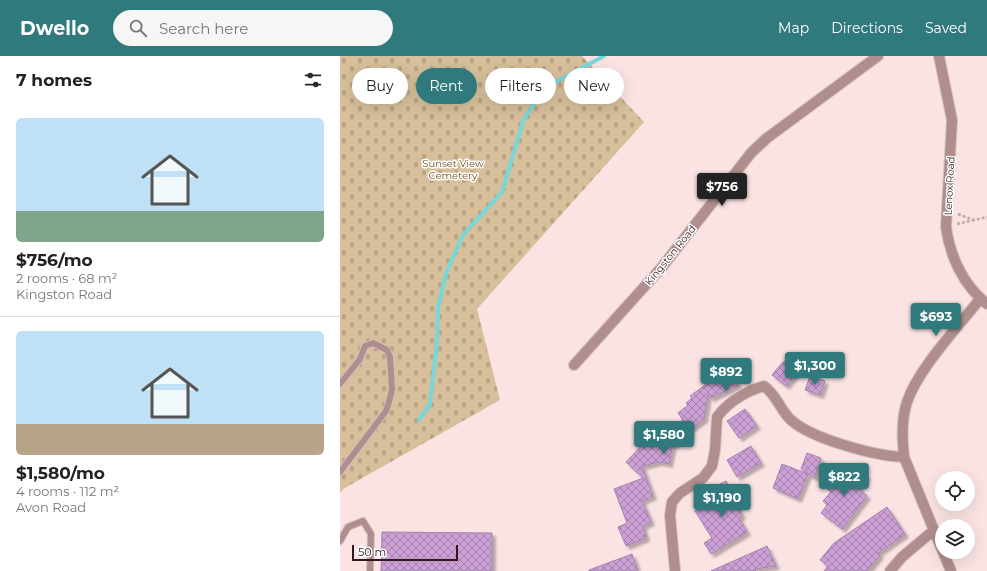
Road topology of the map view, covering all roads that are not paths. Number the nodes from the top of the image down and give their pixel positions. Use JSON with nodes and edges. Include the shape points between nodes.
{"nodes":[{"id":1,"x":878,"y":56,"type":"edge"},
{"id":2,"x":939,"y":56,"type":"edge"},
{"id":3,"x":983,"y":302,"type":"edge"},
{"id":4,"x":574,"y":365,"type":"dead end"},
{"id":5,"x":340,"y":384,"type":"edge"},
{"id":6,"x":904,"y":457,"type":"junction"},
{"id":7,"x":340,"y":472,"type":"edge"},
{"id":8,"x":934,"y":530,"type":"joint"},
{"id":9,"x":340,"y":541,"type":"edge"},
{"id":10,"x":946,"y":559,"type":"edge"},
{"id":11,"x":370,"y":571,"type":"edge"},
{"id":12,"x":675,"y":571,"type":"edge"},
{"id":13,"x":890,"y":571,"type":"edge"},
{"id":14,"x":951,"y":571,"type":"edge"}],
"edges":[{"from":1,"to":4,"type":"street","name":"Kingston Road","via":[[767,138],[751,153],[662,267]]},
{"from":2,"to":3,"type":"street","name":"Lenox Road","via":[[952,120],[946,227],[948,243],[961,274]]},
{"from":3,"to":6,"type":"street","via":[[922,373],[913,388],[903,419]]},
{"from":5,"to":7,"type":"lane","via":[[360,359],[365,346],[373,343],[387,350],[390,357],[392,389],[386,411]]},
{"from":6,"to":8,"type":"street"},
{"from":6,"to":12,"type":"street","via":[[877,454],[798,427],[786,416],[771,391],[764,386],[758,388],[731,402],[720,412],[715,428],[712,466],[703,478],[680,493],[672,502],[670,515]]},
{"from":8,"to":13,"type":"street","via":[[902,556]]},
{"from":9,"to":11,"type":"lane","via":[[348,527],[363,521],[371,534]]},
{"from":10,"to":14,"type":"street"}]}
